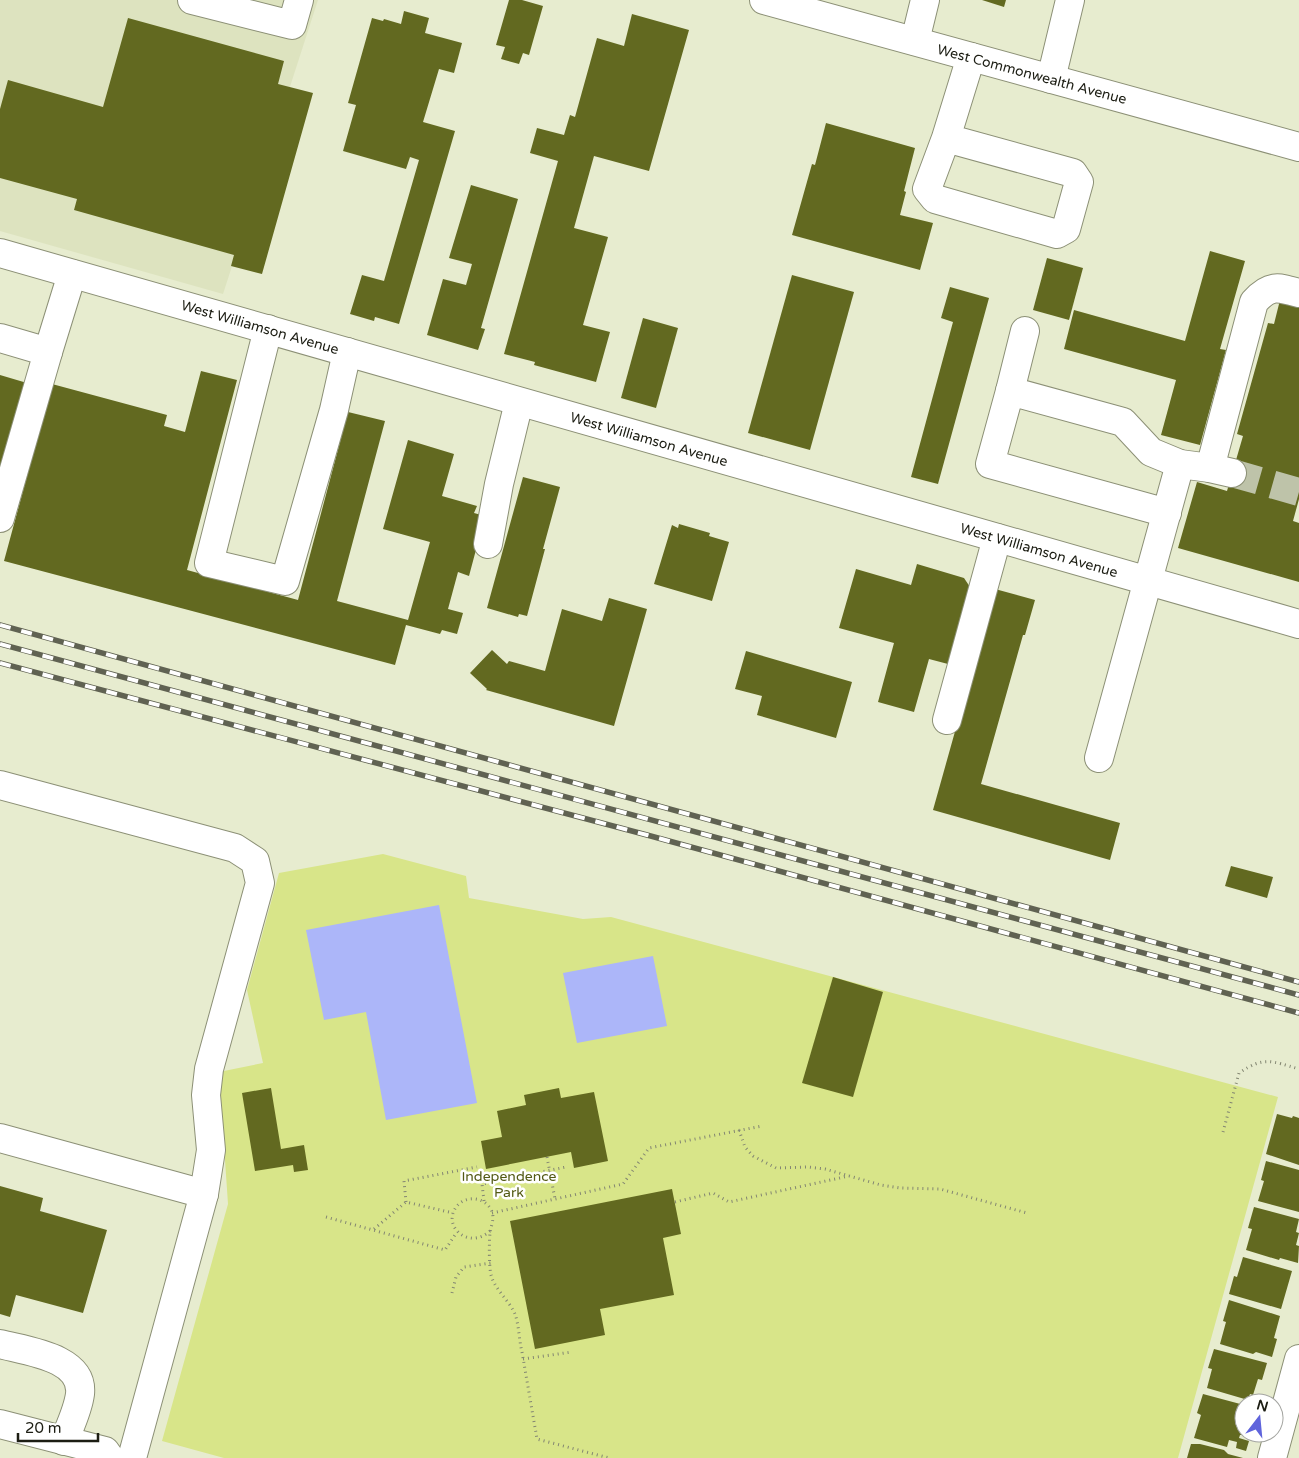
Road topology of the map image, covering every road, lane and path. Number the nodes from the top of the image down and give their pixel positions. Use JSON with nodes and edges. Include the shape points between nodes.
{"nodes":[{"id":1,"x":192,"y":0,"type":"edge"},
{"id":2,"x":299,"y":0,"type":"edge"},
{"id":3,"x":764,"y":0,"type":"edge"},
{"id":4,"x":925,"y":0,"type":"edge"},
{"id":5,"x":1070,"y":0,"type":"edge"},
{"id":6,"x":810,"y":6,"type":"edge"},
{"id":7,"x":915,"y":41,"type":"junction"},
{"id":8,"x":972,"y":57,"type":"junction"},
{"id":9,"x":1051,"y":79,"type":"junction"},
{"id":10,"x":946,"y":138,"type":"junction"},
{"id":11,"x":1299,"y":147,"type":"edge"},
{"id":12,"x":0,"y":253,"type":"edge"},
{"id":13,"x":72,"y":274,"type":"junction"},
{"id":14,"x":1299,"y":293,"type":"edge"},
{"id":15,"x":268,"y":330,"type":"junction"},
{"id":16,"x":1025,"y":331,"type":"dead end"},
{"id":17,"x":0,"y":338,"type":"edge"},
{"id":18,"x":48,"y":352,"type":"junction"},
{"id":19,"x":347,"y":352,"type":"junction"},
{"id":20,"x":1010,"y":391,"type":"junction"},
{"id":21,"x":519,"y":402,"type":"junction"},
{"id":22,"x":1180,"y":464,"type":"junction"},
{"id":23,"x":1167,"y":513,"type":"junction"},
{"id":24,"x":0,"y":518,"type":"edge"},
{"id":25,"x":997,"y":538,"type":"junction"},
{"id":26,"x":488,"y":544,"type":"dead end"},
{"id":27,"x":1148,"y":581,"type":"junction"},
{"id":28,"x":1299,"y":624,"type":"edge"},
{"id":29,"x":947,"y":720,"type":"dead end"},
{"id":30,"x":1099,"y":758,"type":"dead end"},
{"id":31,"x":0,"y":785,"type":"edge"},
{"id":32,"x":1299,"y":1069,"type":"edge"},
{"id":33,"x":762,"y":1126,"type":"dead end"},
{"id":34,"x":739,"y":1130,"type":"junction"},
{"id":35,"x":1223,"y":1132,"type":"dead end"},
{"id":36,"x":0,"y":1138,"type":"edge"},
{"id":37,"x":547,"y":1157,"type":"dead end"},
{"id":38,"x":477,"y":1167,"type":"dead end"},
{"id":39,"x":566,"y":1167,"type":"dead end"},
{"id":40,"x":550,"y":1170,"type":"junction"},
{"id":41,"x":850,"y":1176,"type":"junction"},
{"id":42,"x":204,"y":1194,"type":"junction"},
{"id":43,"x":555,"y":1200,"type":"junction"},
{"id":44,"x":484,"y":1201,"type":"junction"},
{"id":45,"x":406,"y":1202,"type":"junction"},
{"id":46,"x":675,"y":1202,"type":"dead end"},
{"id":47,"x":453,"y":1213,"type":"junction"},
{"id":48,"x":492,"y":1213,"type":"junction"},
{"id":49,"x":1027,"y":1213,"type":"dead end"},
{"id":50,"x":326,"y":1217,"type":"dead end"},
{"id":51,"x":374,"y":1230,"type":"junction"},
{"id":52,"x":490,"y":1231,"type":"junction"},
{"id":53,"x":457,"y":1232,"type":"junction"},
{"id":54,"x":491,"y":1263,"type":"junction"},
{"id":55,"x":452,"y":1293,"type":"dead end"},
{"id":56,"x":0,"y":1344,"type":"edge"},
{"id":57,"x":572,"y":1352,"type":"dead end"},
{"id":58,"x":523,"y":1358,"type":"junction"},
{"id":59,"x":1299,"y":1359,"type":"edge"},
{"id":60,"x":0,"y":1424,"type":"edge"},
{"id":61,"x":64,"y":1441,"type":"junction"},
{"id":62,"x":110,"y":1458,"type":"edge"},
{"id":63,"x":132,"y":1458,"type":"edge"},
{"id":64,"x":609,"y":1458,"type":"edge"},
{"id":65,"x":1272,"y":1458,"type":"edge"}],
"edges":[{"from":1,"to":2,"type":"street","via":[[292,25]]},
{"from":3,"to":6,"type":"street","name":"West Commonwealth Avenue"},
{"from":4,"to":7,"type":"street"},
{"from":5,"to":9,"type":"street"},
{"from":6,"to":7,"type":"street","name":"West Commonwealth Avenue"},
{"from":7,"to":8,"type":"street","name":"West Commonwealth Avenue"},
{"from":8,"to":9,"type":"street","name":"West Commonwealth Avenue"},
{"from":8,"to":10,"type":"street"},
{"from":9,"to":11,"type":"street","name":"West Commonwealth Avenue"},
{"from":10,"to":10,"type":"street","via":[[1073,173],[1079,182],[1066,229],[1057,234],[934,199],[927,189]]},
{"from":12,"to":13,"type":"street","name":"West Williamson Avenue"},
{"from":13,"to":15,"type":"street","name":"West Williamson Avenue"},
{"from":13,"to":18,"type":"street"},
{"from":14,"to":22,"type":"street","via":[[1278,287],[1262,293],[1254,302],[1221,470]]},
{"from":15,"to":19,"type":"street","name":"West Williamson Avenue"},
{"from":15,"to":19,"type":"street","via":[[209,563],[285,581],[334,410]]},
{"from":16,"to":20,"type":"street"},
{"from":17,"to":18,"type":"street"},
{"from":18,"to":24,"type":"street"},
{"from":19,"to":21,"type":"street","name":"West Williamson Avenue"},
{"from":20,"to":22,"type":"street","via":[[1123,422],[1150,452]]},
{"from":20,"to":23,"type":"street","via":[[990,464]]},
{"from":21,"to":25,"type":"street","name":"West Williamson Avenue"},
{"from":21,"to":26,"type":"street"},
{"from":22,"to":23,"type":"street"},
{"from":23,"to":27,"type":"street"},
{"from":25,"to":27,"type":"street","name":"West Williamson Avenue"},
{"from":25,"to":29,"type":"street"},
{"from":27,"to":28,"type":"street","name":"West Williamson Avenue"},
{"from":27,"to":30,"type":"street"},
{"from":31,"to":42,"type":"street","via":[[235,848],[255,861],[260,884],[209,1068],[206,1095],[211,1150]]},
{"from":32,"to":35,"type":"path","via":[[1271,1061],[1254,1063],[1239,1073]]},
{"from":33,"to":34,"type":"path"},
{"from":34,"to":41,"type":"path","via":[[745,1147],[753,1156],[776,1168],[808,1167]]},
{"from":34,"to":43,"type":"path","via":[[649,1148],[623,1184]]},
{"from":36,"to":42,"type":"street"},
{"from":37,"to":40,"type":"path"},
{"from":38,"to":45,"type":"path","via":[[404,1181]]},
{"from":39,"to":40,"type":"path"},
{"from":40,"to":43,"type":"path"},
{"from":40,"to":44,"type":"path","via":[[482,1184]]},
{"from":41,"to":46,"type":"path","via":[[729,1202],[713,1193]]},
{"from":41,"to":49,"type":"path","via":[[900,1188],[940,1189]]},
{"from":42,"to":63,"type":"street"},
{"from":43,"to":48,"type":"path"},
{"from":44,"to":47,"type":"path","via":[[472,1198],[460,1203]]},
{"from":44,"to":48,"type":"path"},
{"from":45,"to":47,"type":"path"},
{"from":45,"to":51,"type":"path"},
{"from":47,"to":53,"type":"path"},
{"from":48,"to":52,"type":"path"},
{"from":50,"to":51,"type":"path"},
{"from":51,"to":53,"type":"path","via":[[445,1250]]},
{"from":52,"to":53,"type":"path","via":[[483,1237],[468,1239]]},
{"from":52,"to":54,"type":"path"},
{"from":54,"to":55,"type":"path","via":[[464,1267],[456,1276]]},
{"from":54,"to":58,"type":"path","via":[[494,1284],[515,1314]]},
{"from":56,"to":61,"type":"street","via":[[55,1359],[78,1377],[80,1395]]},
{"from":57,"to":58,"type":"path"},
{"from":58,"to":64,"type":"path","via":[[537,1439]]},
{"from":59,"to":65,"type":"street"},
{"from":60,"to":61,"type":"street"},
{"from":61,"to":62,"type":"street","via":[[105,1451]]}]}
